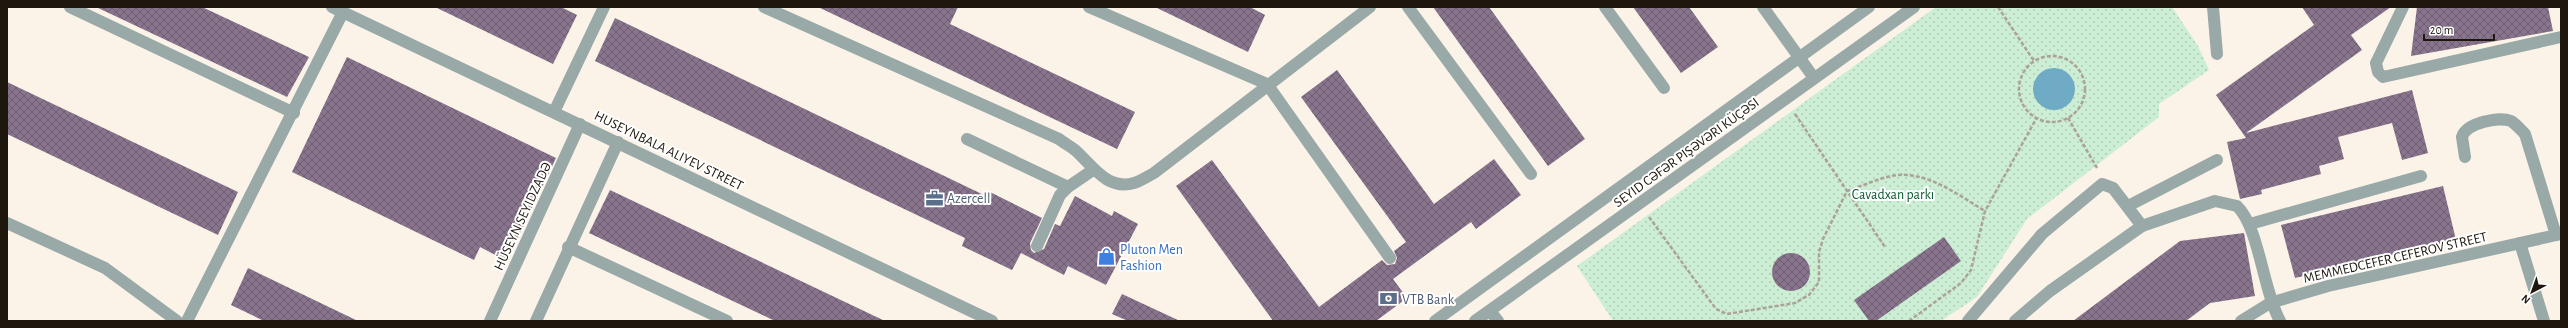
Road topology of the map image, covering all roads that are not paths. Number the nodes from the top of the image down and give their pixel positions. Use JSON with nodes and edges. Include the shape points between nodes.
{"nodes":[{"id":1,"x":70,"y":7,"type":"edge"},
{"id":2,"x":604,"y":7,"type":"edge"},
{"id":3,"x":764,"y":7,"type":"edge"},
{"id":4,"x":1089,"y":7,"type":"edge"},
{"id":5,"x":1370,"y":7,"type":"edge"},
{"id":6,"x":1408,"y":7,"type":"edge"},
{"id":7,"x":1605,"y":7,"type":"edge"},
{"id":8,"x":1763,"y":7,"type":"edge"},
{"id":9,"x":1869,"y":7,"type":"edge"},
{"id":10,"x":1914,"y":7,"type":"edge"},
{"id":11,"x":2213,"y":7,"type":"edge"},
{"id":12,"x":2403,"y":7,"type":"edge"},
{"id":13,"x":337,"y":10,"type":"edge"},
{"id":14,"x":2561,"y":37,"type":"edge"},
{"id":15,"x":2217,"y":54,"type":"dead end"},
{"id":16,"x":1799,"y":57,"type":"junction"},
{"id":17,"x":1814,"y":78,"type":"junction"},
{"id":18,"x":1267,"y":84,"type":"junction"},
{"id":19,"x":1664,"y":88,"type":"dead end"},
{"id":20,"x":554,"y":112,"type":"junction"},
{"id":21,"x":294,"y":113,"type":"junction"},
{"id":22,"x":580,"y":124,"type":"junction"},
{"id":23,"x":967,"y":139,"type":"dead end"},
{"id":24,"x":618,"y":142,"type":"junction"},
{"id":25,"x":2465,"y":157,"type":"dead end"},
{"id":26,"x":2217,"y":160,"type":"dead end"},
{"id":27,"x":1093,"y":170,"type":"junction"},
{"id":28,"x":1531,"y":174,"type":"dead end"},
{"id":29,"x":2421,"y":176,"type":"dead end"},
{"id":30,"x":1068,"y":187,"type":"junction"},
{"id":31,"x":2128,"y":206,"type":"junction"},
{"id":32,"x":7,"y":223,"type":"edge"},
{"id":33,"x":2250,"y":224,"type":"junction"},
{"id":34,"x":2142,"y":226,"type":"junction"},
{"id":35,"x":2558,"y":235,"type":"edge"},
{"id":36,"x":2520,"y":243,"type":"junction"},
{"id":37,"x":1037,"y":246,"type":"dead end"},
{"id":38,"x":568,"y":247,"type":"junction"},
{"id":39,"x":1390,"y":258,"type":"dead end"},
{"id":40,"x":2270,"y":303,"type":"junction"},
{"id":41,"x":1490,"y":311,"type":"junction"},
{"id":42,"x":177,"y":321,"type":"edge"},
{"id":43,"x":187,"y":321,"type":"edge"},
{"id":44,"x":490,"y":321,"type":"edge"},
{"id":45,"x":536,"y":321,"type":"edge"},
{"id":46,"x":727,"y":321,"type":"edge"},
{"id":47,"x":992,"y":321,"type":"edge"},
{"id":48,"x":1435,"y":321,"type":"edge"},
{"id":49,"x":1475,"y":321,"type":"edge"},
{"id":50,"x":1498,"y":321,"type":"edge"},
{"id":51,"x":1968,"y":321,"type":"edge"},
{"id":52,"x":2015,"y":321,"type":"edge"},
{"id":53,"x":2241,"y":321,"type":"edge"},
{"id":54,"x":2280,"y":321,"type":"edge"},
{"id":55,"x":2544,"y":321,"type":"edge"}],
"edges":[{"from":1,"to":21,"type":"street"},
{"from":2,"to":20,"type":"street"},
{"from":3,"to":27,"type":"street","via":[[1059,139],[1075,150]]},
{"from":4,"to":18,"type":"street"},
{"from":5,"to":18,"type":"street"},
{"from":6,"to":28,"type":"street"},
{"from":7,"to":19,"type":"street"},
{"from":8,"to":16,"type":"street"},
{"from":9,"to":16,"type":"street","name":"SEYID CƏFƏR PIŞƏVƏRI KÜÇƏSI"},
{"from":10,"to":17,"type":"street","name":"SEYID CƏFƏR PIŞƏVƏRI KÜÇƏSI"},
{"from":11,"to":15,"type":"street"},
{"from":12,"to":14,"type":"street","via":[[2376,63],[2378,72],[2383,77]]},
{"from":13,"to":20,"type":"street","name":"HUSEYNBALA ALIYEV STREET"},
{"from":13,"to":21,"type":"street"},
{"from":16,"to":17,"type":"street"},
{"from":16,"to":48,"type":"street","name":"SEYID CƏFƏR PIŞƏVƏRI KÜÇƏSI"},
{"from":17,"to":41,"type":"street","name":"SEYID CƏFƏR PIŞƏVƏRI KÜÇƏSI"},
{"from":18,"to":27,"type":"street","via":[[1154,173],[1134,183],[1110,181]]},
{"from":18,"to":39,"type":"street"},
{"from":20,"to":22,"type":"street","name":"HUSEYNBALA ALIYEV STREET"},
{"from":21,"to":43,"type":"street"},
{"from":22,"to":24,"type":"street","name":"HUSEYNBALA ALIYEV STREET"},
{"from":22,"to":44,"type":"street","name":"HÜSEYN SEYIDZADƏ"},
{"from":23,"to":30,"type":"street"},
{"from":24,"to":38,"type":"street"},
{"from":24,"to":47,"type":"street","name":"HUSEYNBALA ALIYEV STREET"},
{"from":25,"to":35,"type":"street","via":[[2462,137],[2468,128],[2499,118],[2512,122],[2525,134]]},
{"from":26,"to":31,"type":"street"},
{"from":27,"to":30,"type":"street"},
{"from":29,"to":33,"type":"street"},
{"from":30,"to":37,"type":"street","via":[[1060,195]]},
{"from":31,"to":34,"type":"street"},
{"from":31,"to":51,"type":"street","via":[[2107,184],[2102,184],[2042,234]]},
{"from":32,"to":42,"type":"street","via":[[105,268]]},
{"from":33,"to":34,"type":"street","via":[[2237,206],[2215,201]]},
{"from":33,"to":40,"type":"street"},
{"from":34,"to":52,"type":"street","via":[[2050,291]]},
{"from":35,"to":36,"type":"street","name":"MEMMEDCEFER CEFЕROV STREET"},
{"from":36,"to":40,"type":"street","name":"MEMMEDCEFER CEFЕROV STREET","via":[[2328,286]]},
{"from":36,"to":55,"type":"street"},
{"from":38,"to":45,"type":"street"},
{"from":38,"to":46,"type":"street"},
{"from":40,"to":53,"type":"street","name":"MEMMEDCEFER CEFЕROV STREET"},
{"from":40,"to":54,"type":"street"},
{"from":41,"to":49,"type":"street","name":"SEYID CƏFƏR PIŞƏVƏRI KÜÇƏSI"},
{"from":41,"to":50,"type":"street"}]}
